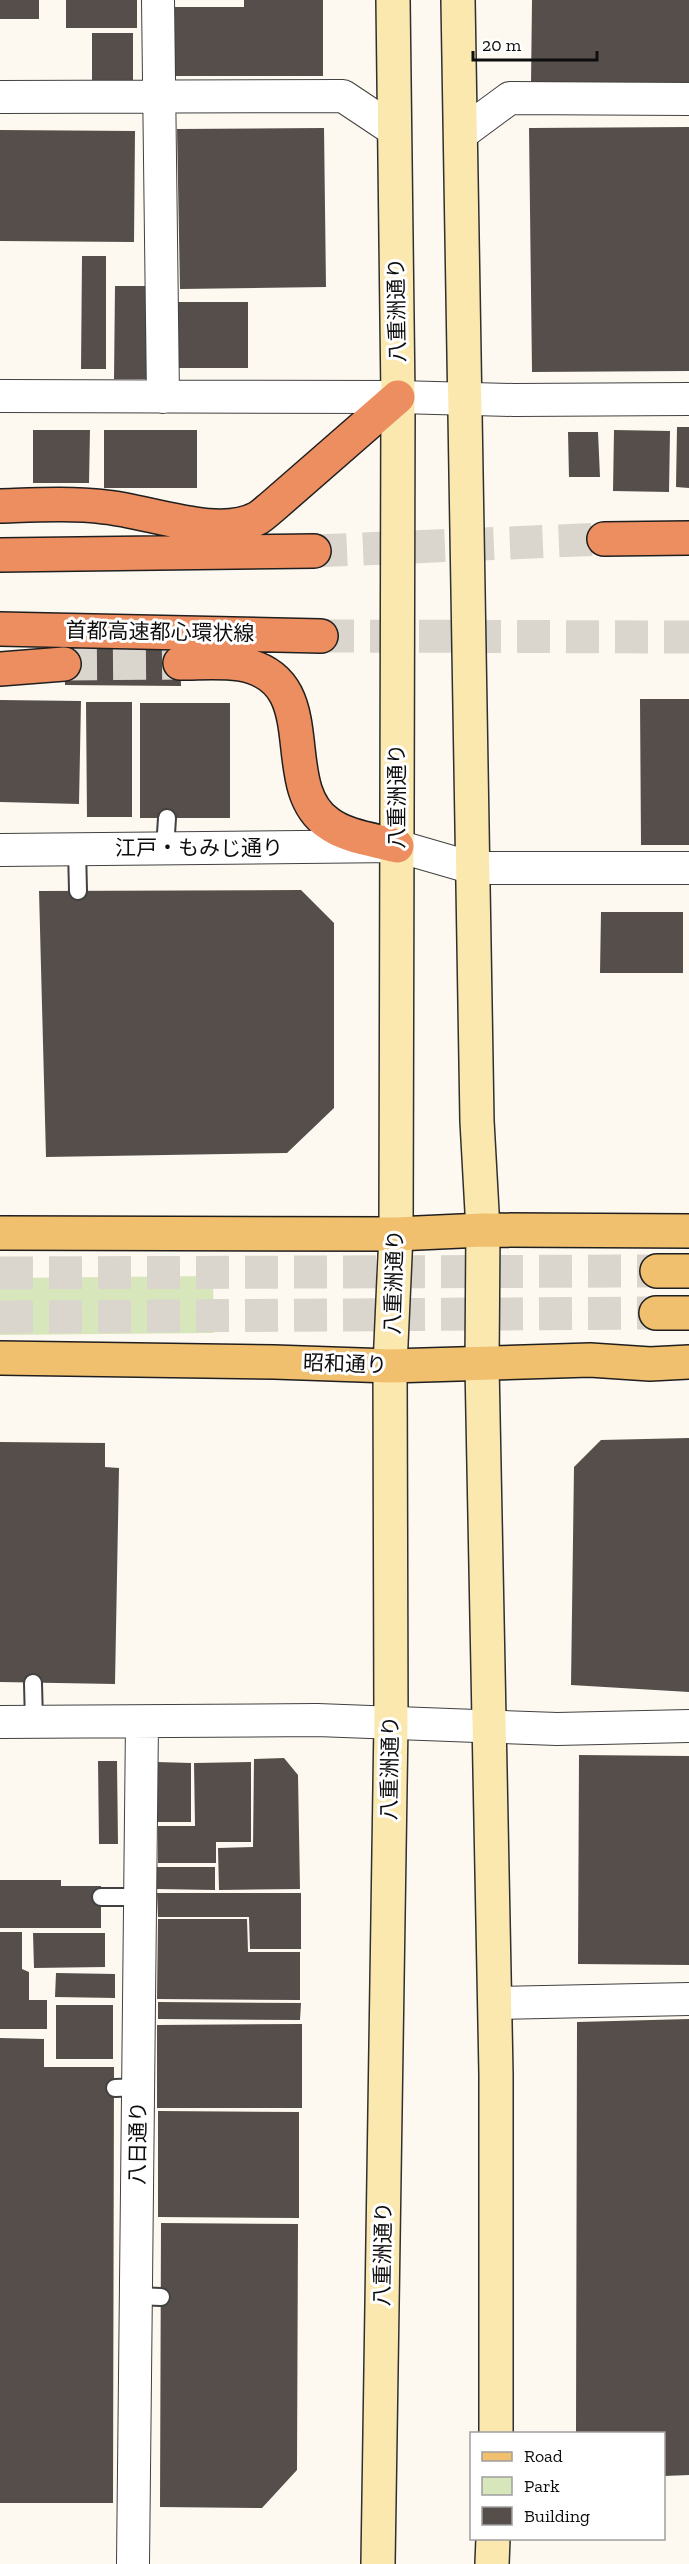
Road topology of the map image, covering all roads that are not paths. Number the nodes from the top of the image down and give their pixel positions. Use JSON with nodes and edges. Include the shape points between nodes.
{"nodes":[{"id":1,"x":158,"y":0,"type":"edge"},
{"id":2,"x":393,"y":0,"type":"edge"},
{"id":3,"x":458,"y":0,"type":"edge"},
{"id":4,"x":160,"y":95,"type":"junction"},
{"id":5,"x":0,"y":97,"type":"edge"},
{"id":6,"x":689,"y":99,"type":"edge"},
{"id":7,"x":394,"y":130,"type":"junction"},
{"id":8,"x":461,"y":134,"type":"junction"},
{"id":9,"x":0,"y":396,"type":"edge"},
{"id":10,"x":164,"y":396,"type":"junction"},
{"id":11,"x":398,"y":397,"type":"junction"},
{"id":12,"x":465,"y":398,"type":"junction"},
{"id":13,"x":689,"y":399,"type":"edge"},
{"id":14,"x":0,"y":506,"type":"edge"},
{"id":15,"x":689,"y":538,"type":"edge"},
{"id":16,"x":603,"y":539,"type":"tunnel mouth"},
{"id":17,"x":314,"y":550,"type":"tunnel mouth"},
{"id":18,"x":0,"y":555,"type":"edge"},
{"id":19,"x":0,"y":628,"type":"edge"},
{"id":20,"x":321,"y":636,"type":"tunnel mouth"},
{"id":21,"x":180,"y":663,"type":"tunnel mouth"},
{"id":22,"x":64,"y":664,"type":"tunnel mouth"},
{"id":23,"x":0,"y":669,"type":"edge"},
{"id":24,"x":397,"y":846,"type":"junction"},
{"id":25,"x":78,"y":849,"type":"junction"},
{"id":26,"x":0,"y":850,"type":"edge"},
{"id":27,"x":473,"y":868,"type":"junction"},
{"id":28,"x":689,"y":868,"type":"edge"},
{"id":29,"x":78,"y":891,"type":"dead end"},
{"id":30,"x":483,"y":1230,"type":"junction"},
{"id":31,"x":689,"y":1231,"type":"edge"},
{"id":32,"x":0,"y":1233,"type":"edge"},
{"id":33,"x":396,"y":1234,"type":"junction"},
{"id":34,"x":657,"y":1271,"type":"tunnel mouth"},
{"id":35,"x":689,"y":1271,"type":"edge"},
{"id":36,"x":656,"y":1313,"type":"tunnel mouth"},
{"id":37,"x":689,"y":1313,"type":"edge"},
{"id":38,"x":0,"y":1358,"type":"edge"},
{"id":39,"x":689,"y":1362,"type":"edge"},
{"id":40,"x":482,"y":1365,"type":"junction"},
{"id":41,"x":390,"y":1366,"type":"junction"},
{"id":42,"x":33,"y":1683,"type":"dead end"},
{"id":43,"x":0,"y":1722,"type":"edge"},
{"id":44,"x":33,"y":1722,"type":"junction"},
{"id":45,"x":142,"y":1722,"type":"junction"},
{"id":46,"x":391,"y":1722,"type":"junction"},
{"id":47,"x":490,"y":1726,"type":"junction"},
{"id":48,"x":689,"y":1726,"type":"edge"},
{"id":49,"x":101,"y":1897,"type":"dead end"},
{"id":50,"x":141,"y":1897,"type":"junction"},
{"id":51,"x":689,"y":1999,"type":"edge"},
{"id":52,"x":495,"y":2003,"type":"junction"},
{"id":53,"x":496,"y":2432,"type":"edge"},
{"id":54,"x":493,"y":2540,"type":"edge"},
{"id":55,"x":133,"y":2564,"type":"edge"},
{"id":56,"x":378,"y":2564,"type":"edge"},
{"id":57,"x":492,"y":2564,"type":"edge"}],
"edges":[{"from":1,"to":4,"type":"street"},
{"from":2,"to":7,"type":"main road","name":"八重洲通り"},
{"from":3,"to":8,"type":"main road"},
{"from":4,"to":5,"type":"street"},
{"from":4,"to":7,"type":"street","via":[[343,96]]},
{"from":4,"to":10,"type":"street"},
{"from":6,"to":8,"type":"street","via":[[510,98]]},
{"from":7,"to":11,"type":"main road","name":"八重洲通り"},
{"from":8,"to":12,"type":"main road"},
{"from":9,"to":10,"type":"street"},
{"from":10,"to":11,"type":"street"},
{"from":11,"to":12,"type":"street"},
{"from":11,"to":14,"type":"highway","via":[[273,507],[243,524],[213,526],[84,505]]},
{"from":11,"to":24,"type":"main road","name":"八重洲通り"},
{"from":12,"to":13,"type":"street"},
{"from":12,"to":27,"type":"main road"},
{"from":15,"to":16,"type":"highway"},
{"from":17,"to":18,"type":"highway"},
{"from":19,"to":20,"type":"highway","name":"首都高速都心環状線"},
{"from":21,"to":24,"type":"highway","via":[[241,664],[274,681],[293,712],[304,792],[315,811],[338,828]]},
{"from":22,"to":23,"type":"highway"},
{"from":24,"to":25,"type":"street","name":"江戸・もみじ通り","via":[[166,833]]},
{"from":24,"to":27,"type":"street","name":"江戸・もみじ通り"},
{"from":24,"to":33,"type":"main road","name":"八重洲通り"},
{"from":25,"to":26,"type":"street","name":"江戸・もみじ通り"},
{"from":25,"to":29,"type":"lane"},
{"from":27,"to":28,"type":"street","name":"江戸・もみじ通り"},
{"from":27,"to":30,"type":"main road"},
{"from":30,"to":31,"type":"main road"},
{"from":30,"to":33,"type":"main road"},
{"from":30,"to":40,"type":"main road"},
{"from":32,"to":33,"type":"main road"},
{"from":33,"to":41,"type":"main road","name":"八重洲通り"},
{"from":34,"to":35,"type":"main road"},
{"from":36,"to":37,"type":"main road"},
{"from":38,"to":41,"type":"main road","name":"昭和通り"},
{"from":39,"to":40,"type":"main road","name":"昭和通り","via":[[590,1360]]},
{"from":40,"to":41,"type":"main road","name":"昭和通り"},
{"from":40,"to":47,"type":"main road"},
{"from":41,"to":46,"type":"main road","name":"八重洲通り"},
{"from":42,"to":44,"type":"lane"},
{"from":43,"to":44,"type":"street"},
{"from":44,"to":45,"type":"street"},
{"from":45,"to":46,"type":"street"},
{"from":45,"to":50,"type":"street","name":"八日通り"},
{"from":46,"to":47,"type":"street"},
{"from":46,"to":56,"type":"main road","name":"八重洲通り"},
{"from":47,"to":48,"type":"street"},
{"from":47,"to":52,"type":"main road"},
{"from":49,"to":50,"type":"lane"},
{"from":50,"to":55,"type":"street","name":"八日通り","via":[[127,2087],[148,2145],[148,2296]]},
{"from":51,"to":52,"type":"street"},
{"from":52,"to":53,"type":"main road"},
{"from":54,"to":57,"type":"main road"}]}
